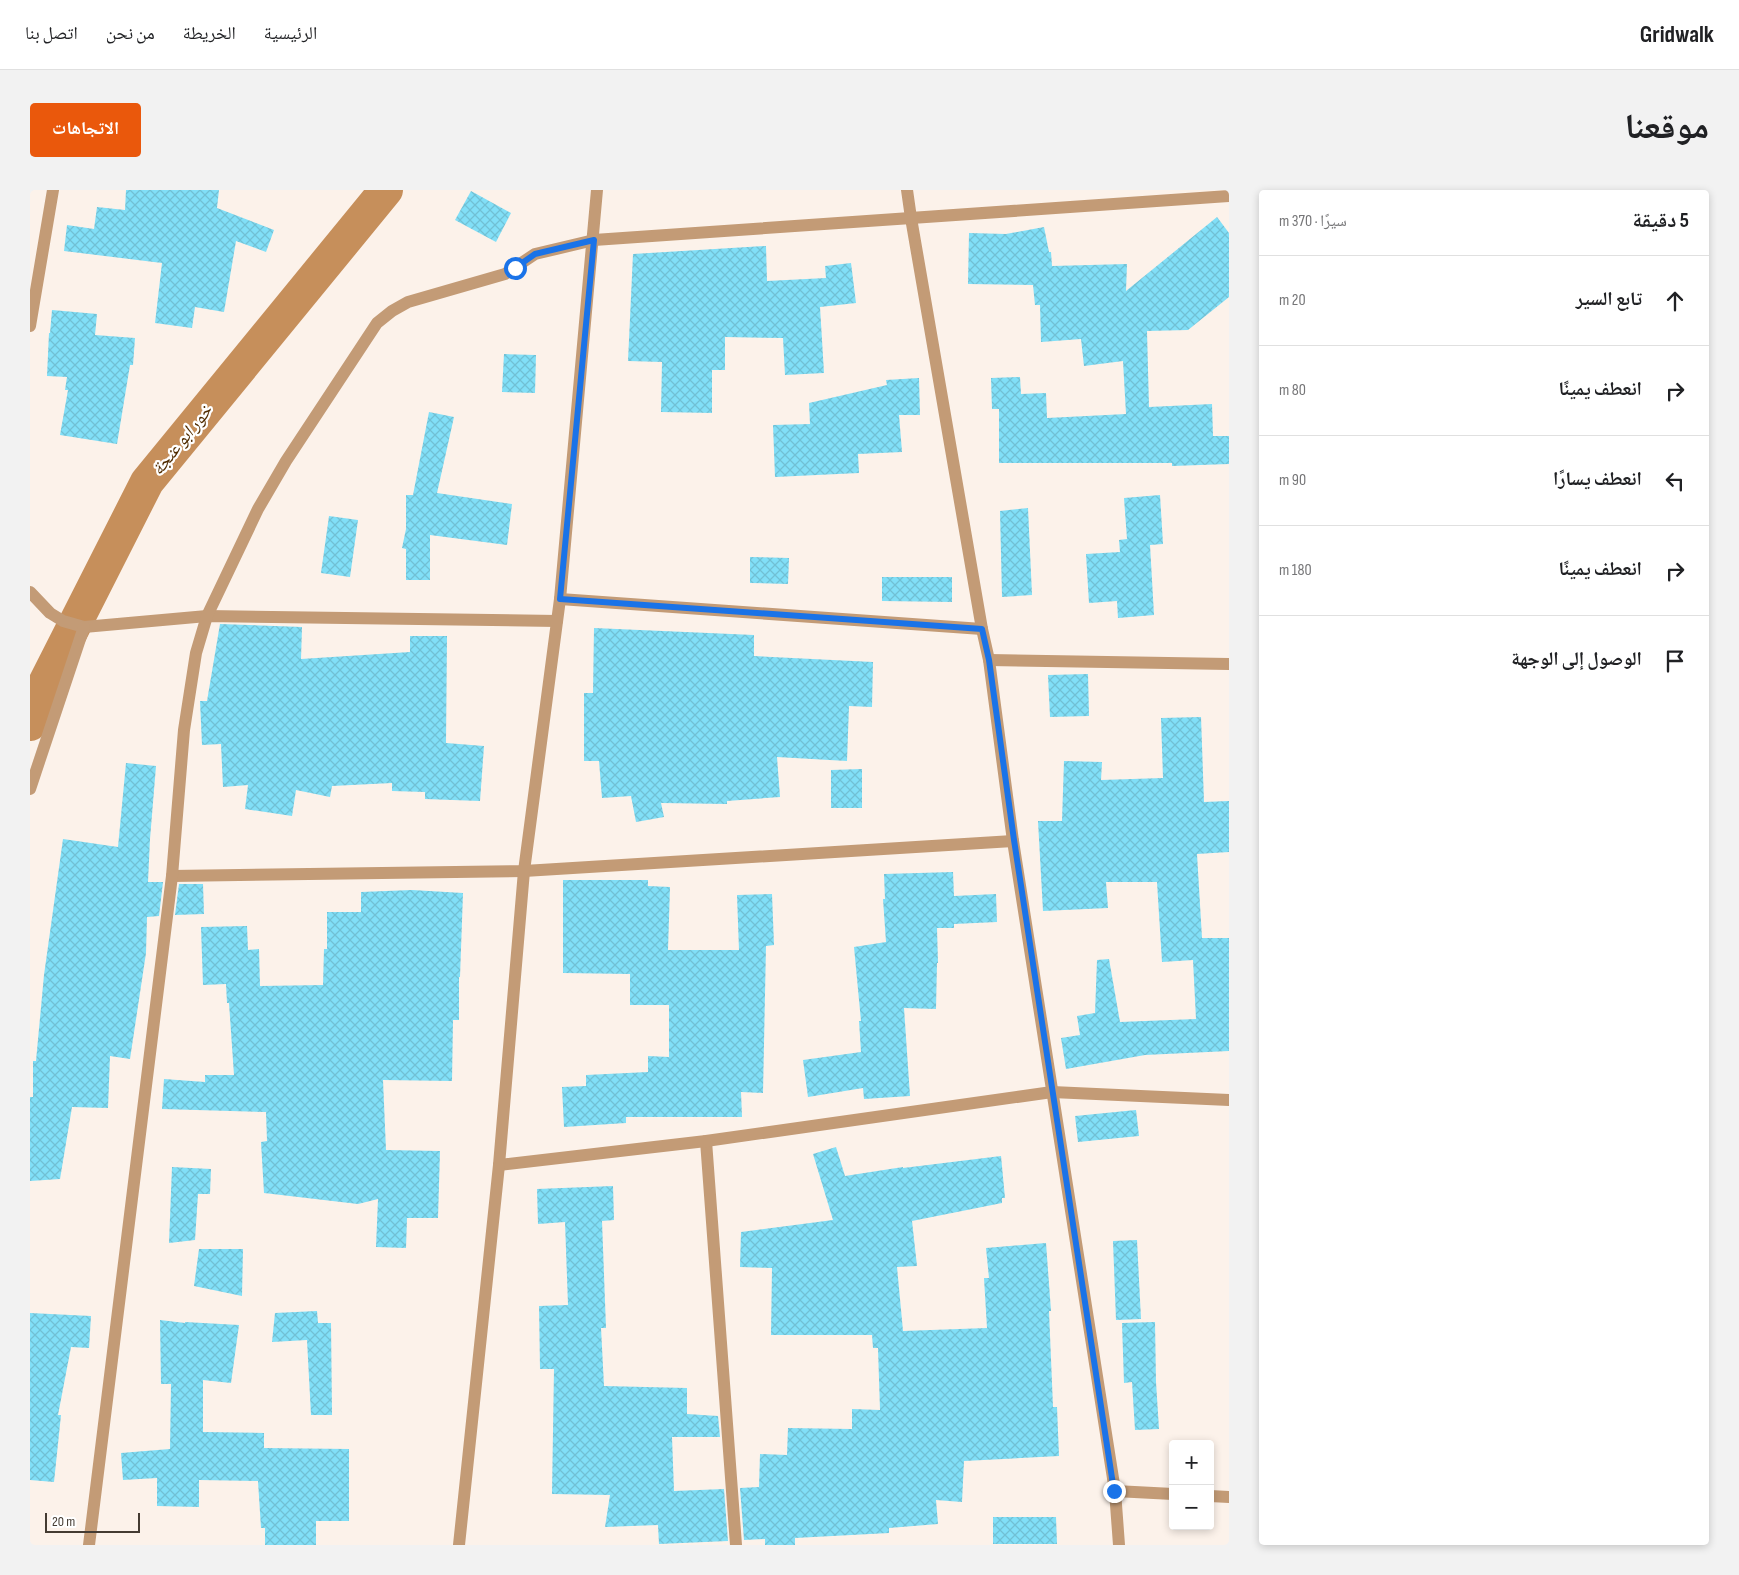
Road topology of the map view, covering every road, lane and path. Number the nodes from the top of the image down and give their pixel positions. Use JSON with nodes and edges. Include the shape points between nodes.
{"nodes":[{"id":1,"x":53,"y":190,"type":"edge"},
{"id":2,"x":597,"y":190,"type":"edge"},
{"id":3,"x":907,"y":190,"type":"edge"},
{"id":4,"x":1229,"y":196,"type":"edge"},
{"id":5,"x":911,"y":218,"type":"junction"},
{"id":6,"x":594,"y":240,"type":"junction"},
{"id":7,"x":30,"y":326,"type":"edge"},
{"id":8,"x":30,"y":592,"type":"edge"},
{"id":9,"x":560,"y":599,"type":"junction"},
{"id":10,"x":207,"y":616,"type":"junction"},
{"id":11,"x":557,"y":621,"type":"junction"},
{"id":12,"x":84,"y":628,"type":"junction"},
{"id":13,"x":982,"y":629,"type":"junction"},
{"id":14,"x":989,"y":660,"type":"junction"},
{"id":15,"x":1229,"y":664,"type":"edge"},
{"id":16,"x":30,"y":789,"type":"edge"},
{"id":17,"x":1014,"y":840,"type":"junction"},
{"id":18,"x":524,"y":872,"type":"junction"},
{"id":19,"x":172,"y":876,"type":"junction"},
{"id":20,"x":1052,"y":1092,"type":"junction"},
{"id":21,"x":1229,"y":1100,"type":"edge"},
{"id":22,"x":706,"y":1141,"type":"junction"},
{"id":23,"x":499,"y":1165,"type":"junction"},
{"id":24,"x":1114,"y":1491,"type":"junction"},
{"id":25,"x":1169,"y":1494,"type":"edge"},
{"id":26,"x":1214,"y":1496,"type":"edge"},
{"id":27,"x":1229,"y":1497,"type":"edge"},
{"id":28,"x":90,"y":1545,"type":"edge"},
{"id":29,"x":459,"y":1545,"type":"edge"},
{"id":30,"x":736,"y":1545,"type":"edge"},
{"id":31,"x":1119,"y":1545,"type":"edge"}],
"edges":[{"from":1,"to":7,"type":"street"},
{"from":2,"to":6,"type":"street"},
{"from":3,"to":5,"type":"street"},
{"from":4,"to":5,"type":"street"},
{"from":5,"to":6,"type":"street"},
{"from":5,"to":13,"type":"street"},
{"from":6,"to":9,"type":"street"},
{"from":6,"to":10,"type":"street","via":[[535,254],[504,274],[408,302],[377,323],[258,509]]},
{"from":8,"to":12,"type":"street","via":[[50,613]]},
{"from":9,"to":11,"type":"street"},
{"from":9,"to":13,"type":"street"},
{"from":10,"to":11,"type":"street"},
{"from":10,"to":12,"type":"street"},
{"from":10,"to":19,"type":"street","via":[[196,653],[184,730]]},
{"from":11,"to":18,"type":"street"},
{"from":12,"to":16,"type":"street"},
{"from":13,"to":14,"type":"street"},
{"from":14,"to":15,"type":"street"},
{"from":14,"to":17,"type":"street"},
{"from":17,"to":18,"type":"street"},
{"from":17,"to":20,"type":"street"},
{"from":18,"to":19,"type":"street"},
{"from":18,"to":23,"type":"street"},
{"from":19,"to":28,"type":"street"},
{"from":20,"to":21,"type":"street"},
{"from":20,"to":22,"type":"street"},
{"from":20,"to":24,"type":"street"},
{"from":22,"to":23,"type":"street"},
{"from":22,"to":30,"type":"street"},
{"from":23,"to":29,"type":"street"},
{"from":24,"to":25,"type":"street"},
{"from":24,"to":31,"type":"street"},
{"from":26,"to":27,"type":"street"}]}
